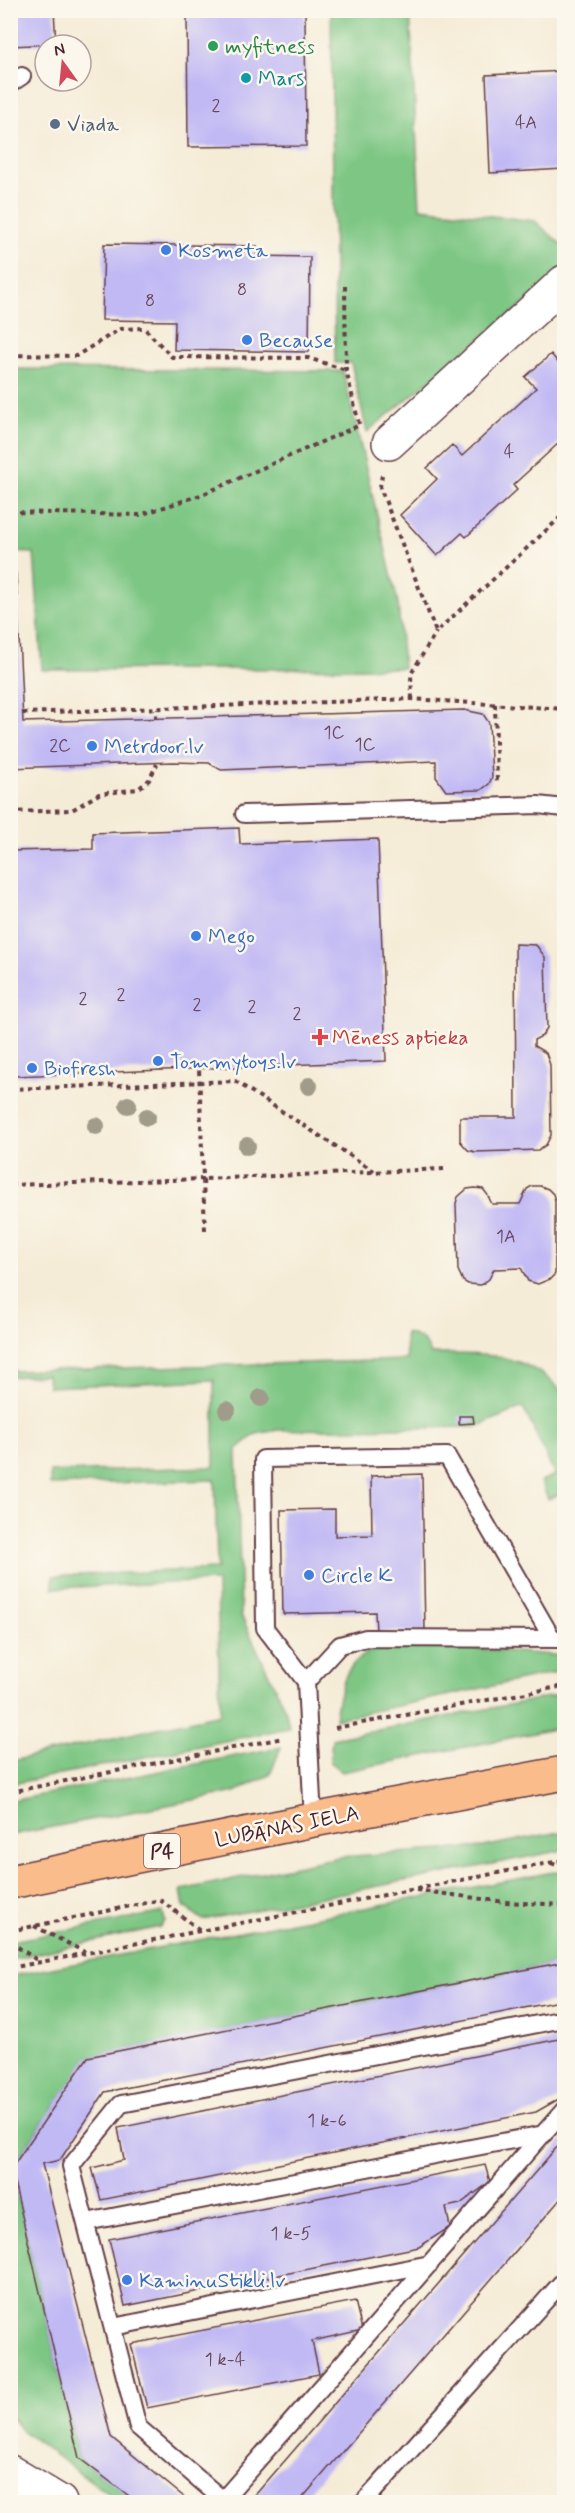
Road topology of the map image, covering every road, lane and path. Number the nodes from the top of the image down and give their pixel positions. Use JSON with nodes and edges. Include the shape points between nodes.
{"nodes":[{"id":1,"x":564,"y":282,"type":"edge"},
{"id":2,"x":345,"y":286,"type":"dead end"},
{"id":3,"x":10,"y":355,"type":"edge"},
{"id":4,"x":345,"y":370,"type":"junction"},
{"id":5,"x":359,"y":424,"type":"junction"},
{"id":6,"x":389,"y":443,"type":"junction"},
{"id":7,"x":10,"y":512,"type":"edge"},
{"id":8,"x":564,"y":516,"type":"edge"},
{"id":9,"x":436,"y":632,"type":"junction"},
{"id":10,"x":412,"y":699,"type":"junction"},
{"id":11,"x":495,"y":704,"type":"junction"},
{"id":12,"x":156,"y":709,"type":"junction"},
{"id":13,"x":564,"y":709,"type":"edge"},
{"id":14,"x":23,"y":713,"type":"dead end"},
{"id":15,"x":156,"y":719,"type":"dead end"},
{"id":16,"x":157,"y":764,"type":"dead end"},
{"id":17,"x":498,"y":806,"type":"junction"},
{"id":18,"x":564,"y":808,"type":"edge"},
{"id":19,"x":10,"y":812,"type":"edge"},
{"id":20,"x":244,"y":814,"type":"dead end"},
{"id":21,"x":199,"y":1068,"type":"dead end"},
{"id":22,"x":199,"y":1082,"type":"junction"},
{"id":23,"x":10,"y":1089,"type":"edge"},
{"id":24,"x":444,"y":1169,"type":"dead end"},
{"id":25,"x":374,"y":1171,"type":"junction"},
{"id":26,"x":203,"y":1179,"type":"junction"},
{"id":27,"x":10,"y":1185,"type":"edge"},
{"id":28,"x":205,"y":1230,"type":"dead end"},
{"id":29,"x":558,"y":1639,"type":"edge"},
{"id":30,"x":306,"y":1682,"type":"junction"},
{"id":31,"x":564,"y":1773,"type":"edge"},
{"id":32,"x":313,"y":1820,"type":"junction"},
{"id":33,"x":564,"y":1860,"type":"edge"},
{"id":34,"x":551,"y":1863,"type":"junction"},
{"id":35,"x":564,"y":1868,"type":"edge"},
{"id":36,"x":10,"y":1882,"type":"edge"},
{"id":37,"x":412,"y":1889,"type":"junction"},
{"id":38,"x":564,"y":1905,"type":"edge"},
{"id":39,"x":34,"y":1926,"type":"junction"},
{"id":40,"x":10,"y":1930,"type":"edge"},
{"id":41,"x":200,"y":1930,"type":"junction"},
{"id":42,"x":10,"y":1942,"type":"edge"},
{"id":43,"x":86,"y":1953,"type":"junction"},
{"id":44,"x":41,"y":1962,"type":"junction"},
{"id":45,"x":10,"y":1968,"type":"edge"},
{"id":46,"x":564,"y":2019,"type":"edge"},
{"id":47,"x":564,"y":2110,"type":"edge"},
{"id":48,"x":544,"y":2134,"type":"junction"},
{"id":49,"x":86,"y":2222,"type":"junction"},
{"id":50,"x":430,"y":2264,"type":"junction"},
{"id":51,"x":564,"y":2280,"type":"edge"},
{"id":52,"x":112,"y":2327,"type":"junction"},
{"id":53,"x":10,"y":2472,"type":"edge"},
{"id":54,"x":222,"y":2501,"type":"edge"},
{"id":55,"x":60,"y":2502,"type":"edge"},
{"id":56,"x":364,"y":2502,"type":"edge"}],
"edges":[{"from":1,"to":6,"type":"street"},
{"from":2,"to":4,"type":"path"},
{"from":3,"to":4,"type":"path","via":[[76,356],[120,329],[144,328],[172,357],[308,358]]},
{"from":4,"to":5,"type":"path"},
{"from":5,"to":6,"type":"path"},
{"from":5,"to":7,"type":"path","via":[[201,495],[140,515]]},
{"from":6,"to":9,"type":"path","via":[[380,487]]},
{"from":8,"to":9,"type":"path"},
{"from":9,"to":10,"type":"path","via":[[411,674]]},
{"from":10,"to":11,"type":"path"},
{"from":10,"to":12,"type":"path"},
{"from":11,"to":13,"type":"path"},
{"from":11,"to":17,"type":"path"},
{"from":12,"to":14,"type":"path"},
{"from":12,"to":15,"type":"path"},
{"from":16,"to":19,"type":"path","via":[[149,780],[138,789],[99,794],[72,810]]},
{"from":17,"to":18,"type":"lane"},
{"from":17,"to":20,"type":"lane"},
{"from":21,"to":22,"type":"path"},
{"from":22,"to":23,"type":"path"},
{"from":22,"to":25,"type":"path","via":[[235,1081]]},
{"from":22,"to":26,"type":"path"},
{"from":24,"to":25,"type":"path"},
{"from":25,"to":26,"type":"path"},
{"from":26,"to":27,"type":"path"},
{"from":26,"to":28,"type":"path"},
{"from":29,"to":30,"type":"lane","via":[[366,1638],[340,1645]]},
{"from":29,"to":30,"type":"lane","via":[[447,1456],[263,1459],[265,1629]]},
{"from":30,"to":32,"type":"lane"},
{"from":31,"to":32,"type":"main road","name":"LUBĀNAS IELA","number":"P4"},
{"from":32,"to":36,"type":"main road","name":"LUBĀNAS IELA","number":"P4"},
{"from":33,"to":34,"type":"path"},
{"from":34,"to":35,"type":"path"},
{"from":34,"to":37,"type":"path"},
{"from":37,"to":38,"type":"path","via":[[505,1902]]},
{"from":37,"to":41,"type":"path"},
{"from":39,"to":40,"type":"path"},
{"from":39,"to":41,"type":"path","via":[[160,1900]]},
{"from":39,"to":43,"type":"path"},
{"from":41,"to":43,"type":"path"},
{"from":42,"to":44,"type":"path"},
{"from":43,"to":44,"type":"path"},
{"from":44,"to":45,"type":"path"},
{"from":46,"to":49,"type":"lane","via":[[121,2104],[71,2166]]},
{"from":47,"to":48,"type":"lane"},
{"from":48,"to":49,"type":"lane"},
{"from":48,"to":50,"type":"lane"},
{"from":49,"to":52,"type":"lane"},
{"from":50,"to":52,"type":"lane"},
{"from":50,"to":54,"type":"lane"},
{"from":51,"to":56,"type":"lane"},
{"from":52,"to":54,"type":"lane","via":[[138,2427]]},
{"from":53,"to":55,"type":"street"}]}
